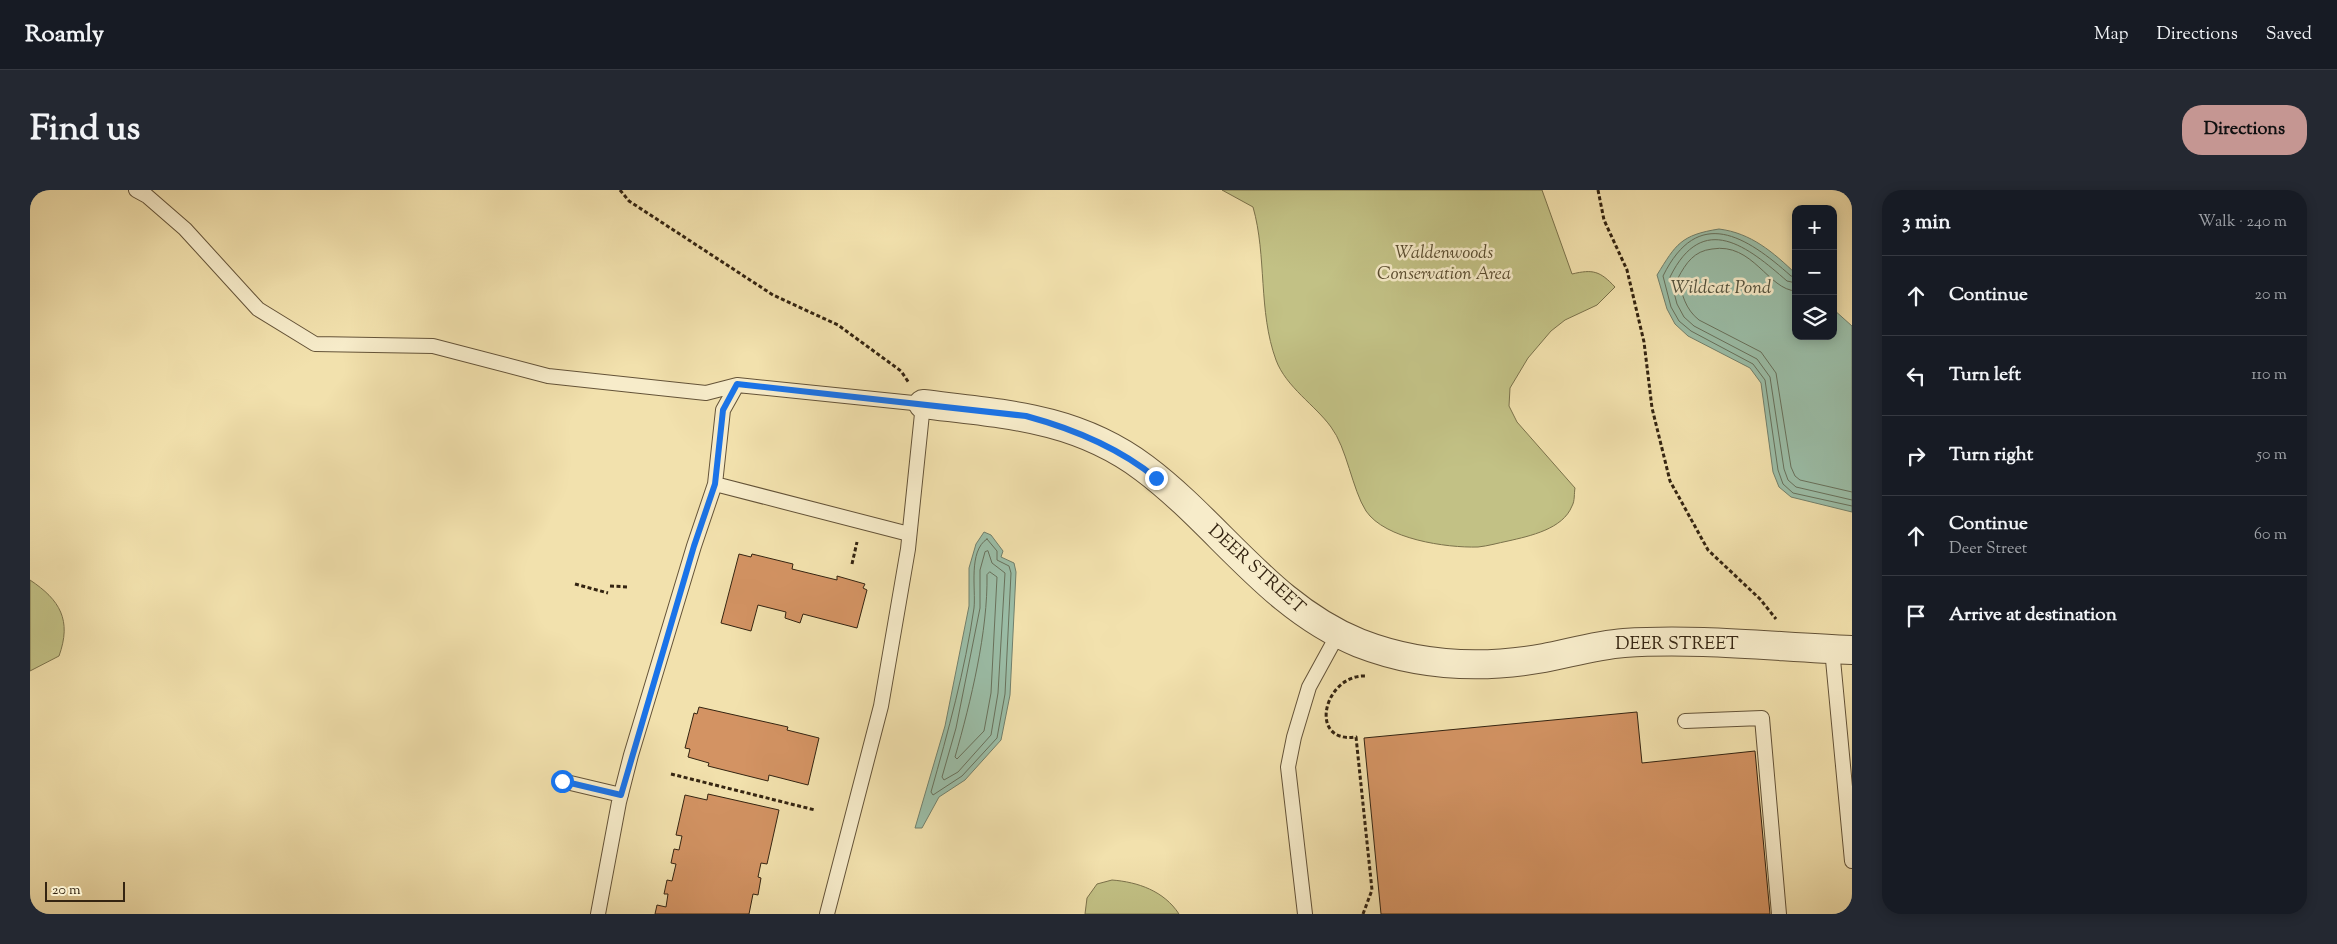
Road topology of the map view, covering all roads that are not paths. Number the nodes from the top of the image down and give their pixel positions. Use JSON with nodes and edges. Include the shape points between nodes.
{"nodes":[{"id":1,"x":136,"y":190,"type":"edge"},
{"id":2,"x":737,"y":384,"type":"junction"},
{"id":3,"x":923,"y":404,"type":"junction"},
{"id":4,"x":715,"y":484,"type":"junction"},
{"id":5,"x":909,"y":534,"type":"junction"},
{"id":6,"x":1338,"y":634,"type":"junction"},
{"id":7,"x":1842,"y":649,"type":"edge"},
{"id":8,"x":1684,"y":721,"type":"dead end"},
{"id":9,"x":562,"y":781,"type":"dead end"},
{"id":10,"x":621,"y":795,"type":"junction"},
{"id":11,"x":1852,"y":861,"type":"edge"},
{"id":12,"x":598,"y":914,"type":"edge"},
{"id":13,"x":827,"y":914,"type":"edge"},
{"id":14,"x":1306,"y":914,"type":"edge"},
{"id":15,"x":1779,"y":914,"type":"edge"}],
"edges":[{"from":1,"to":2,"type":"lane","via":[[185,228],[258,309],[314,344],[433,346],[548,376],[706,393]]},
{"from":2,"to":3,"type":"lane"},
{"from":2,"to":4,"type":"lane","via":[[723,410]]},
{"from":3,"to":5,"type":"lane"},
{"from":3,"to":6,"type":"street","name":"DEER STREET","via":[[1026,416],[1075,430],[1117,451],[1143,467],[1170,490],[1289,603]]},
{"from":4,"to":5,"type":"lane"},
{"from":4,"to":10,"type":"lane"},
{"from":5,"to":13,"type":"lane","via":[[881,706]]},
{"from":6,"to":7,"type":"street","name":"DEER STREET","via":[[1396,655],[1468,665],[1508,663],[1621,643],[1682,642]]},
{"from":6,"to":14,"type":"lane","via":[[1309,687],[1288,767]]},
{"from":7,"to":11,"type":"lane"},
{"from":8,"to":15,"type":"lane","via":[[1762,718]]},
{"from":9,"to":10,"type":"lane"},
{"from":10,"to":12,"type":"lane"}]}
